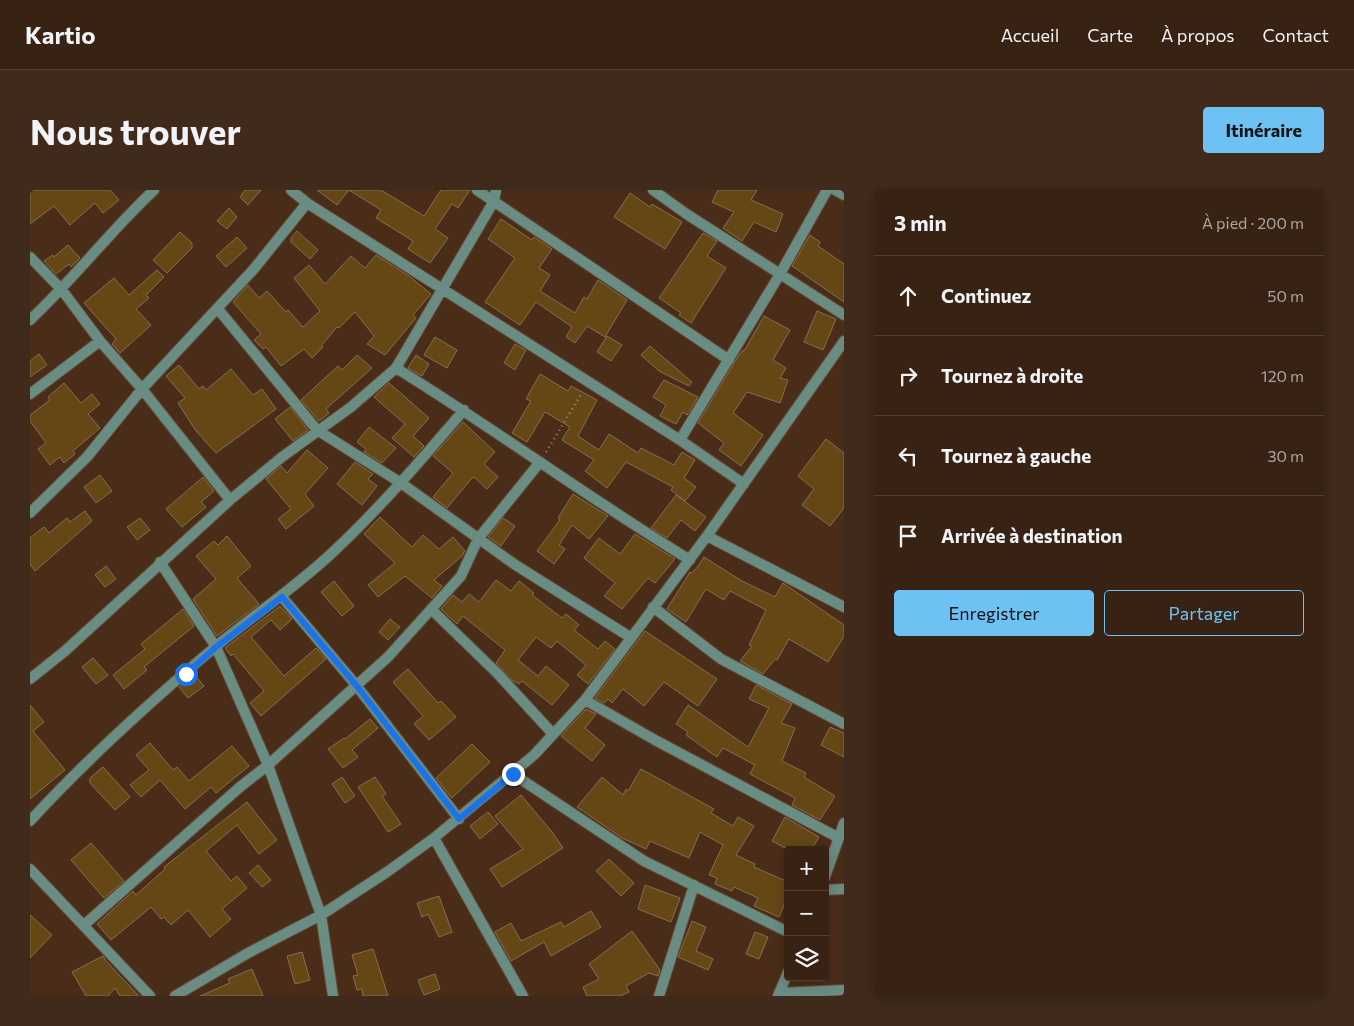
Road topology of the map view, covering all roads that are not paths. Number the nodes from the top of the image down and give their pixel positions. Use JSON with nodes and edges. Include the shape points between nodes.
{"nodes":[{"id":1,"x":154,"y":190,"type":"edge"},
{"id":2,"x":290,"y":190,"type":"edge"},
{"id":3,"x":477,"y":190,"type":"edge"},
{"id":4,"x":496,"y":190,"type":"edge"},
{"id":5,"x":653,"y":190,"type":"edge"},
{"id":6,"x":828,"y":190,"type":"edge"},
{"id":7,"x":835,"y":190,"type":"edge"},
{"id":8,"x":844,"y":195,"type":"edge"},
{"id":9,"x":494,"y":201,"type":"junction"},
{"id":10,"x":306,"y":203,"type":"junction"},
{"id":11,"x":30,"y":257,"type":"edge"},
{"id":12,"x":780,"y":274,"type":"junction"},
{"id":13,"x":444,"y":289,"type":"junction"},
{"id":14,"x":62,"y":290,"type":"junction"},
{"id":15,"x":218,"y":309,"type":"junction"},
{"id":16,"x":844,"y":315,"type":"edge"},
{"id":17,"x":30,"y":320,"type":"edge"},
{"id":18,"x":100,"y":341,"type":"junction"},
{"id":19,"x":844,"y":341,"type":"edge"},
{"id":20,"x":729,"y":360,"type":"junction"},
{"id":21,"x":396,"y":368,"type":"junction"},
{"id":22,"x":142,"y":388,"type":"junction"},
{"id":23,"x":30,"y":394,"type":"edge"},
{"id":24,"x":464,"y":410,"type":"junction"},
{"id":25,"x":317,"y":430,"type":"junction"},
{"id":26,"x":680,"y":440,"type":"junction"},
{"id":27,"x":540,"y":462,"type":"junction"},
{"id":28,"x":401,"y":484,"type":"junction"},
{"id":29,"x":744,"y":484,"type":"junction"},
{"id":30,"x":230,"y":500,"type":"junction"},
{"id":31,"x":30,"y":513,"type":"edge"},
{"id":32,"x":707,"y":536,"type":"junction"},
{"id":33,"x":478,"y":539,"type":"junction"},
{"id":34,"x":690,"y":560,"type":"junction"},
{"id":35,"x":160,"y":562,"type":"junction"},
{"id":36,"x":282,"y":597,"type":"junction"},
{"id":37,"x":653,"y":607,"type":"junction"},
{"id":38,"x":844,"y":607,"type":"edge"},
{"id":39,"x":431,"y":609,"type":"junction"},
{"id":40,"x":630,"y":637,"type":"junction"},
{"id":41,"x":216,"y":647,"type":"junction"},
{"id":42,"x":30,"y":679,"type":"edge"},
{"id":43,"x":356,"y":685,"type":"junction"},
{"id":44,"x":585,"y":700,"type":"junction"},
{"id":45,"x":844,"y":724,"type":"edge"},
{"id":46,"x":554,"y":734,"type":"junction"},
{"id":47,"x":268,"y":765,"type":"junction"},
{"id":48,"x":513,"y":774,"type":"junction"},
{"id":49,"x":459,"y":819,"type":"junction"},
{"id":50,"x":30,"y":821,"type":"edge"},
{"id":51,"x":844,"y":823,"type":"edge"},
{"id":52,"x":434,"y":838,"type":"junction"},
{"id":53,"x":839,"y":838,"type":"junction"},
{"id":54,"x":829,"y":865,"type":"edge"},
{"id":55,"x":30,"y":869,"type":"edge"},
{"id":56,"x":694,"y":885,"type":"junction"},
{"id":57,"x":844,"y":889,"type":"edge"},
{"id":58,"x":829,"y":890,"type":"edge"},
{"id":59,"x":321,"y":915,"type":"junction"},
{"id":60,"x":84,"y":925,"type":"junction"},
{"id":61,"x":784,"y":930,"type":"edge"},
{"id":62,"x":784,"y":981,"type":"edge"},
{"id":63,"x":844,"y":990,"type":"edge"},
{"id":64,"x":779,"y":995,"type":"edge"},
{"id":65,"x":150,"y":996,"type":"edge"},
{"id":66,"x":176,"y":996,"type":"edge"},
{"id":67,"x":333,"y":996,"type":"edge"},
{"id":68,"x":523,"y":996,"type":"edge"},
{"id":69,"x":659,"y":996,"type":"edge"}],
"edges":[{"from":1,"to":14,"type":"street","via":[[92,253]]},
{"from":2,"to":10,"type":"street"},
{"from":3,"to":9,"type":"street"},
{"from":4,"to":9,"type":"street"},
{"from":5,"to":12,"type":"street"},
{"from":6,"to":12,"type":"street"},
{"from":7,"to":8,"type":"street"},
{"from":9,"to":13,"type":"street"},
{"from":9,"to":20,"type":"street"},
{"from":10,"to":13,"type":"street"},
{"from":10,"to":15,"type":"street"},
{"from":11,"to":14,"type":"street"},
{"from":12,"to":16,"type":"street"},
{"from":12,"to":20,"type":"street"},
{"from":13,"to":21,"type":"street"},
{"from":13,"to":26,"type":"street"},
{"from":14,"to":17,"type":"street"},
{"from":14,"to":18,"type":"street"},
{"from":15,"to":22,"type":"street"},
{"from":15,"to":25,"type":"street"},
{"from":18,"to":22,"type":"street"},
{"from":18,"to":23,"type":"street"},
{"from":19,"to":29,"type":"street"},
{"from":20,"to":26,"type":"street"},
{"from":21,"to":24,"type":"street"},
{"from":21,"to":25,"type":"street","via":[[351,407]]},
{"from":22,"to":30,"type":"street"},
{"from":22,"to":31,"type":"street","via":[[87,457]]},
{"from":24,"to":27,"type":"street"},
{"from":24,"to":28,"type":"street"},
{"from":25,"to":28,"type":"street"},
{"from":25,"to":30,"type":"street"},
{"from":26,"to":29,"type":"street"},
{"from":27,"to":33,"type":"street"},
{"from":27,"to":34,"type":"street"},
{"from":28,"to":33,"type":"street"},
{"from":28,"to":36,"type":"street"},
{"from":29,"to":32,"type":"street"},
{"from":30,"to":35,"type":"street"},
{"from":32,"to":34,"type":"street"},
{"from":32,"to":38,"type":"street"},
{"from":33,"to":39,"type":"street","via":[[461,576]]},
{"from":33,"to":40,"type":"street"},
{"from":34,"to":37,"type":"street"},
{"from":35,"to":41,"type":"street"},
{"from":35,"to":42,"type":"street"},
{"from":36,"to":41,"type":"street"},
{"from":36,"to":43,"type":"street"},
{"from":37,"to":40,"type":"street"},
{"from":37,"to":45,"type":"street","via":[[722,659]]},
{"from":39,"to":43,"type":"street","via":[[388,657]]},
{"from":39,"to":46,"type":"street","via":[[498,673]]},
{"from":40,"to":44,"type":"street"},
{"from":41,"to":47,"type":"street"},
{"from":41,"to":50,"type":"street","via":[[78,769]]},
{"from":43,"to":47,"type":"street"},
{"from":43,"to":49,"type":"street"},
{"from":44,"to":46,"type":"street"},
{"from":44,"to":53,"type":"street"},
{"from":46,"to":48,"type":"street"},
{"from":47,"to":59,"type":"street"},
{"from":47,"to":60,"type":"street"},
{"from":48,"to":49,"type":"street"},
{"from":48,"to":56,"type":"street","via":[[644,861]]},
{"from":49,"to":52,"type":"street"},
{"from":51,"to":53,"type":"street"},
{"from":52,"to":59,"type":"street"},
{"from":52,"to":68,"type":"street"},
{"from":53,"to":54,"type":"street"},
{"from":55,"to":60,"type":"street"},
{"from":56,"to":61,"type":"street"},
{"from":56,"to":69,"type":"street"},
{"from":57,"to":58,"type":"street"},
{"from":59,"to":66,"type":"street"},
{"from":59,"to":67,"type":"street"},
{"from":60,"to":65,"type":"street"},
{"from":62,"to":64,"type":"street"},
{"from":63,"to":64,"type":"street"}]}
